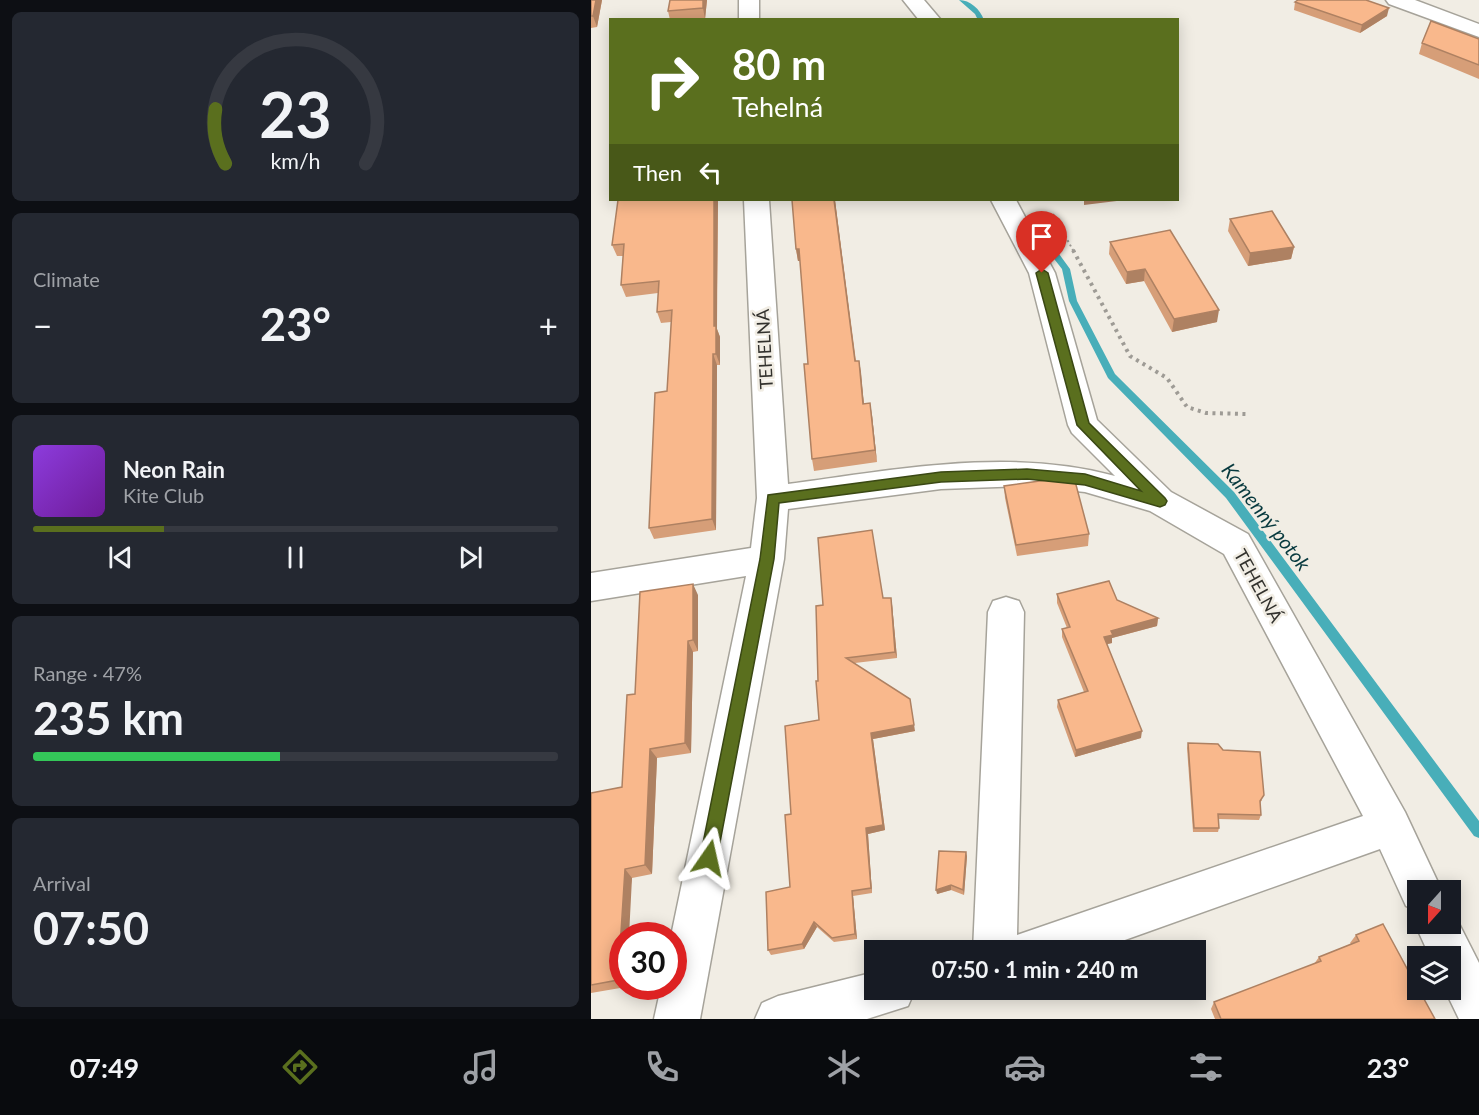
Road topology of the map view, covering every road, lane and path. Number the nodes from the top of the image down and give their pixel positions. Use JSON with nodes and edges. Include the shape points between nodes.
{"nodes":[{"id":1,"x":749,"y":0,"type":"edge"},
{"id":2,"x":913,"y":0,"type":"edge"},
{"id":3,"x":1396,"y":0,"type":"edge"},
{"id":4,"x":749,"y":18,"type":"edge"},
{"id":5,"x":929,"y":18,"type":"edge"},
{"id":6,"x":1479,"y":31,"type":"edge"},
{"id":7,"x":756,"y":201,"type":"edge"},
{"id":8,"x":1005,"y":201,"type":"edge"},
{"id":9,"x":1053,"y":214,"type":"dead end"},
{"id":10,"x":1247,"y":414,"type":"dead end"},
{"id":11,"x":773,"y":498,"type":"junction"},
{"id":12,"x":1160,"y":501,"type":"junction"},
{"id":13,"x":767,"y":559,"type":"junction"},
{"id":14,"x":591,"y":587,"type":"edge"},
{"id":15,"x":1006,"y":612,"type":"dead end"},
{"id":16,"x":1374,"y":832,"type":"junction"},
{"id":17,"x":1412,"y":880,"type":"edge"},
{"id":18,"x":1442,"y":934,"type":"edge"},
{"id":19,"x":995,"y":940,"type":"edge"},
{"id":20,"x":1064,"y":940,"type":"edge"},
{"id":21,"x":864,"y":997,"type":"edge"},
{"id":22,"x":1479,"y":1012,"type":"edge"},
{"id":23,"x":677,"y":1019,"type":"edge"},
{"id":24,"x":778,"y":1019,"type":"edge"}],
"edges":[{"from":1,"to":4,"type":"street"},
{"from":2,"to":5,"type":"street"},
{"from":3,"to":6,"type":"street"},
{"from":7,"to":11,"type":"street","name":"TEHELNÁ"},
{"from":8,"to":12,"type":"street","via":[[1042,273],[1083,425]]},
{"from":9,"to":10,"type":"path","via":[[1130,356],[1167,378],[1187,406],[1206,413]]},
{"from":11,"to":12,"type":"street","name":"TEHELNÁ","via":[[941,477],[1027,474],[1085,480]]},
{"from":11,"to":13,"type":"street","name":"TEHELNÁ"},
{"from":12,"to":16,"type":"street","name":"TEHELNÁ","via":[[1236,544]]},
{"from":13,"to":14,"type":"street"},
{"from":13,"to":23,"type":"street","name":"TEHELNÁ"},
{"from":15,"to":19,"type":"street"},
{"from":16,"to":17,"type":"street","name":"TEHELNÁ"},
{"from":16,"to":20,"type":"street"},
{"from":18,"to":22,"type":"street"},
{"from":21,"to":24,"type":"street"}]}
